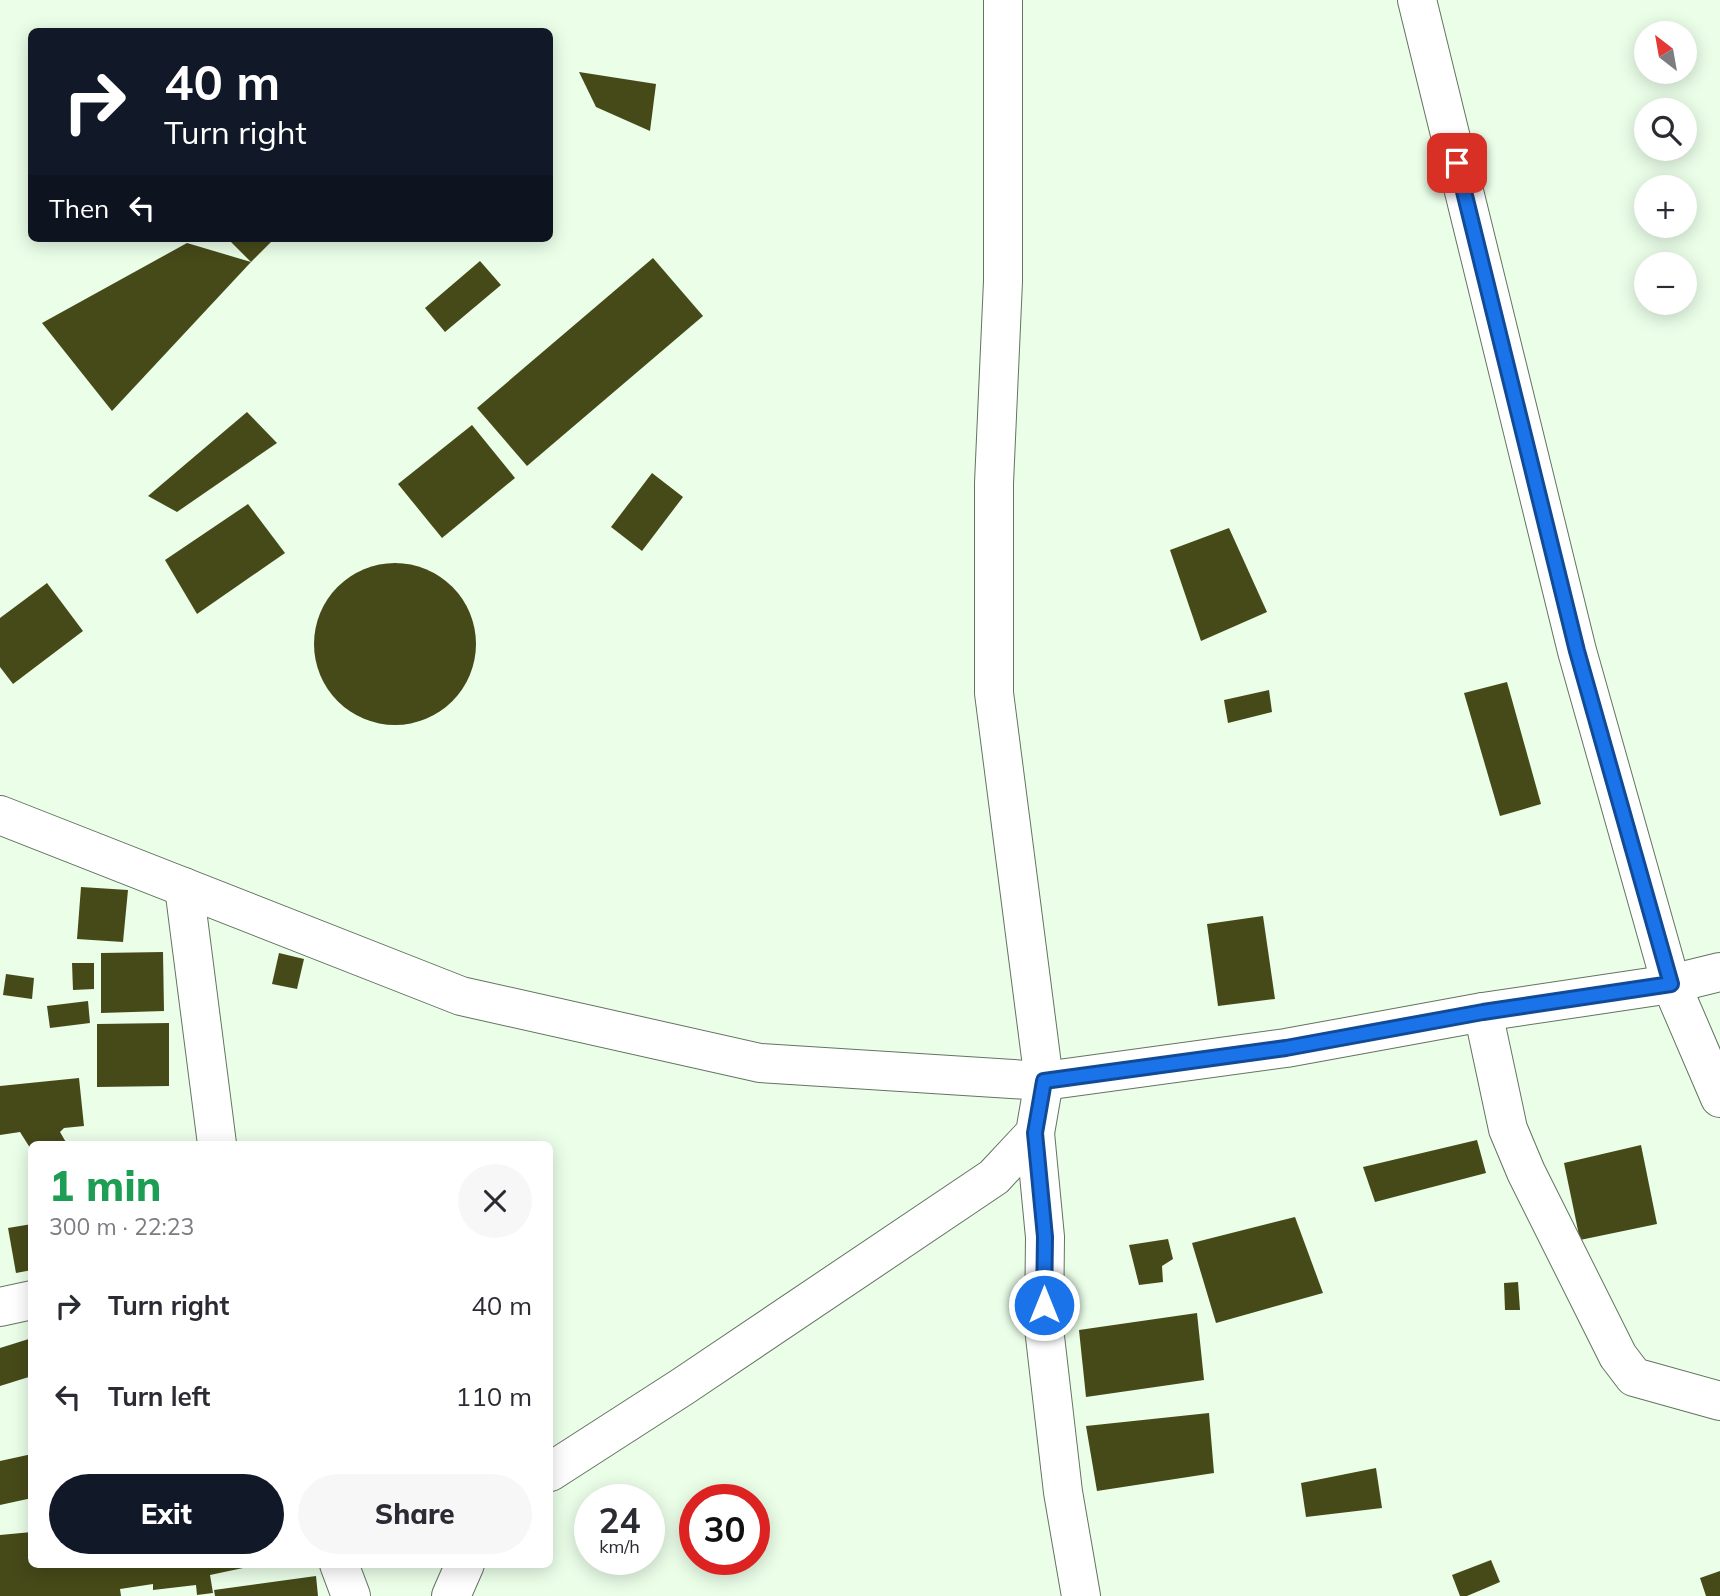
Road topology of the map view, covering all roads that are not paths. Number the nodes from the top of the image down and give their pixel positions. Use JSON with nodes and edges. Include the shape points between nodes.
{"nodes":[{"id":1,"x":1003,"y":0,"type":"edge"},
{"id":2,"x":1417,"y":0,"type":"edge"},
{"id":3,"x":0,"y":816,"type":"edge"},
{"id":4,"x":184,"y":887,"type":"junction"},
{"id":5,"x":1720,"y":972,"type":"edge"},
{"id":6,"x":1671,"y":984,"type":"junction"},
{"id":7,"x":1483,"y":1012,"type":"junction"},
{"id":8,"x":1044,"y":1081,"type":"junction"},
{"id":9,"x":1720,"y":1098,"type":"edge"},
{"id":10,"x":1035,"y":1133,"type":"junction"},
{"id":11,"x":217,"y":1141,"type":"edge"},
{"id":12,"x":28,"y":1301,"type":"edge"},
{"id":13,"x":0,"y":1307,"type":"edge"},
{"id":14,"x":1720,"y":1401,"type":"edge"},
{"id":15,"x":553,"y":1470,"type":"edge"},
{"id":16,"x":340,"y":1568,"type":"edge"},
{"id":17,"x":463,"y":1568,"type":"edge"},
{"id":18,"x":351,"y":1596,"type":"edge"},
{"id":19,"x":451,"y":1596,"type":"edge"},
{"id":20,"x":1081,"y":1596,"type":"edge"}],
"edges":[{"from":1,"to":8,"type":"street","via":[[1003,281],[994,483],[994,692]]},
{"from":2,"to":6,"type":"street","via":[[1577,651]]},
{"from":3,"to":4,"type":"street"},
{"from":4,"to":8,"type":"street","via":[[461,996],[760,1063]]},
{"from":4,"to":11,"type":"street"},
{"from":5,"to":6,"type":"street"},
{"from":6,"to":7,"type":"street"},
{"from":6,"to":9,"type":"street"},
{"from":7,"to":8,"type":"street","via":[[1286,1048]]},
{"from":7,"to":14,"type":"street","via":[[1508,1129],[1618,1356],[1634,1377]]},
{"from":8,"to":10,"type":"street"},
{"from":10,"to":15,"type":"street","via":[[994,1177]]},
{"from":10,"to":20,"type":"street","via":[[1045,1237],[1044,1328],[1063,1492]]},
{"from":12,"to":13,"type":"street"},
{"from":16,"to":18,"type":"street"},
{"from":17,"to":19,"type":"street"}]}
